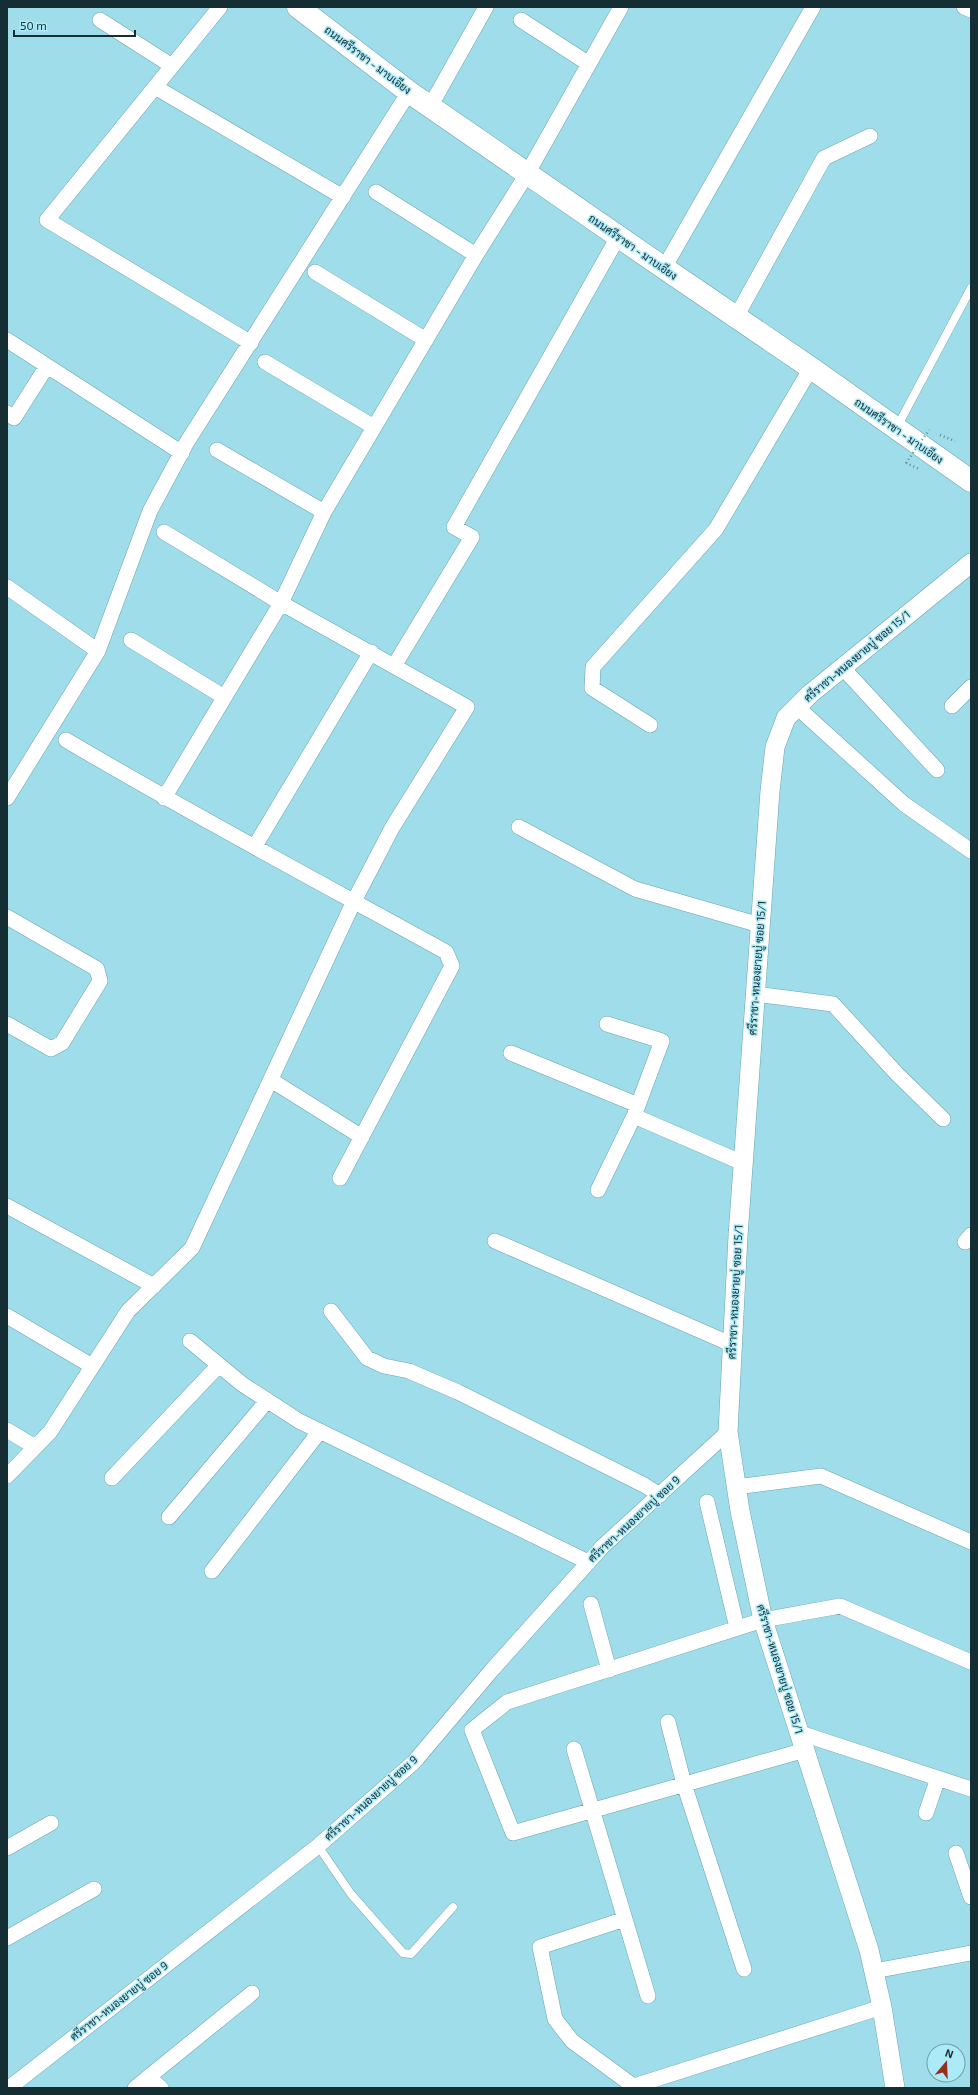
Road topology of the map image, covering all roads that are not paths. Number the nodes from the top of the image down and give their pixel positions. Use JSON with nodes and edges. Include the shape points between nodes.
{"nodes":[{"id":1,"x":220,"y":7,"type":"edge"},
{"id":2,"x":298,"y":7,"type":"edge"},
{"id":3,"x":486,"y":7,"type":"edge"},
{"id":4,"x":621,"y":7,"type":"edge"},
{"id":5,"x":813,"y":7,"type":"edge"},
{"id":6,"x":964,"y":7,"type":"edge"},
{"id":7,"x":971,"y":10,"type":"edge"},
{"id":8,"x":100,"y":20,"type":"dead end"},
{"id":9,"x":521,"y":20,"type":"dead end"},
{"id":10,"x":589,"y":64,"type":"junction"},
{"id":11,"x":172,"y":66,"type":"junction"},
{"id":12,"x":155,"y":87,"type":"junction"},
{"id":13,"x":409,"y":92,"type":"junction"},
{"id":14,"x":431,"y":105,"type":"junction"},
{"id":15,"x":870,"y":136,"type":"dead end"},
{"id":16,"x":527,"y":174,"type":"junction"},
{"id":17,"x":376,"y":192,"type":"dead end"},
{"id":18,"x":343,"y":197,"type":"junction"},
{"id":19,"x":618,"y":237,"type":"junction"},
{"id":20,"x":476,"y":255,"type":"junction"},
{"id":21,"x":664,"y":268,"type":"junction"},
{"id":22,"x":315,"y":272,"type":"dead end"},
{"id":23,"x":971,"y":288,"type":"edge"},
{"id":24,"x":736,"y":317,"type":"junction"},
{"id":25,"x":7,"y":340,"type":"edge"},
{"id":26,"x":426,"y":340,"type":"junction"},
{"id":27,"x":251,"y":342,"type":"junction"},
{"id":28,"x":265,"y":362,"type":"dead end"},
{"id":29,"x":47,"y":366,"type":"junction"},
{"id":30,"x":811,"y":368,"type":"junction"},
{"id":31,"x":7,"y":413,"type":"edge"},
{"id":32,"x":374,"y":427,"type":"junction"},
{"id":33,"x":896,"y":428,"type":"junction"},
{"id":34,"x":217,"y":450,"type":"dead end"},
{"id":35,"x":182,"y":453,"type":"junction"},
{"id":36,"x":971,"y":481,"type":"edge"},
{"id":37,"x":324,"y":512,"type":"junction"},
{"id":38,"x":164,"y":532,"type":"dead end"},
{"id":39,"x":971,"y":563,"type":"edge"},
{"id":40,"x":7,"y":587,"type":"edge"},
{"id":41,"x":281,"y":603,"type":"junction"},
{"id":42,"x":131,"y":640,"type":"dead end"},
{"id":43,"x":98,"y":651,"type":"junction"},
{"id":44,"x":371,"y":652,"type":"junction"},
{"id":45,"x":394,"y":666,"type":"junction"},
{"id":46,"x":842,"y":668,"type":"junction"},
{"id":47,"x":971,"y":687,"type":"edge"},
{"id":48,"x":224,"y":697,"type":"junction"},
{"id":49,"x":952,"y":706,"type":"dead end"},
{"id":50,"x":797,"y":707,"type":"junction"},
{"id":51,"x":650,"y":725,"type":"dead end"},
{"id":52,"x":66,"y":740,"type":"dead end"},
{"id":53,"x":936,"y":770,"type":"dead end"},
{"id":54,"x":7,"y":798,"type":"edge"},
{"id":55,"x":164,"y":798,"type":"junction"},
{"id":56,"x":520,"y":827,"type":"dead end"},
{"id":57,"x":255,"y":846,"type":"junction"},
{"id":58,"x":971,"y":851,"type":"edge"},
{"id":59,"x":354,"y":901,"type":"junction"},
{"id":60,"x":7,"y":917,"type":"edge"},
{"id":61,"x":760,"y":925,"type":"junction"},
{"id":62,"x":755,"y":994,"type":"junction"},
{"id":63,"x":7,"y":1024,"type":"edge"},
{"id":64,"x":607,"y":1024,"type":"dead end"},
{"id":65,"x":511,"y":1052,"type":"dead end"},
{"id":66,"x":271,"y":1080,"type":"junction"},
{"id":67,"x":636,"y":1111,"type":"junction"},
{"id":68,"x":943,"y":1119,"type":"dead end"},
{"id":69,"x":362,"y":1137,"type":"junction"},
{"id":70,"x":743,"y":1162,"type":"junction"},
{"id":71,"x":340,"y":1178,"type":"dead end"},
{"id":72,"x":598,"y":1190,"type":"dead end"},
{"id":73,"x":7,"y":1206,"type":"edge"},
{"id":74,"x":495,"y":1241,"type":"dead end"},
{"id":75,"x":154,"y":1286,"type":"junction"},
{"id":76,"x":331,"y":1311,"type":"dead end"},
{"id":77,"x":7,"y":1316,"type":"edge"},
{"id":78,"x":190,"y":1341,"type":"dead end"},
{"id":79,"x":733,"y":1344,"type":"junction"},
{"id":80,"x":219,"y":1365,"type":"junction"},
{"id":81,"x":92,"y":1366,"type":"junction"},
{"id":82,"x":267,"y":1401,"type":"junction"},
{"id":83,"x":7,"y":1430,"type":"edge"},
{"id":84,"x":320,"y":1431,"type":"junction"},
{"id":85,"x":728,"y":1432,"type":"junction"},
{"id":86,"x":35,"y":1447,"type":"junction"},
{"id":87,"x":7,"y":1476,"type":"edge"},
{"id":88,"x":112,"y":1478,"type":"dead end"},
{"id":89,"x":736,"y":1487,"type":"junction"},
{"id":90,"x":660,"y":1495,"type":"junction"},
{"id":91,"x":707,"y":1502,"type":"dead end"},
{"id":92,"x":169,"y":1517,"type":"dead end"},
{"id":93,"x":971,"y":1542,"type":"edge"},
{"id":94,"x":588,"y":1562,"type":"junction"},
{"id":95,"x":212,"y":1571,"type":"dead end"},
{"id":96,"x":591,"y":1604,"type":"dead end"},
{"id":97,"x":763,"y":1620,"type":"junction"},
{"id":98,"x":737,"y":1628,"type":"junction"},
{"id":99,"x":971,"y":1662,"type":"edge"},
{"id":100,"x":609,"y":1670,"type":"junction"},
{"id":101,"x":668,"y":1722,"type":"dead end"},
{"id":102,"x":802,"y":1741,"type":"junction"},
{"id":103,"x":574,"y":1749,"type":"dead end"},
{"id":104,"x":938,"y":1778,"type":"junction"},
{"id":105,"x":684,"y":1784,"type":"junction"},
{"id":106,"x":971,"y":1789,"type":"edge"},
{"id":107,"x":593,"y":1810,"type":"junction"},
{"id":108,"x":926,"y":1813,"type":"dead end"},
{"id":109,"x":51,"y":1823,"type":"dead end"},
{"id":110,"x":318,"y":1846,"type":"junction"},
{"id":111,"x":7,"y":1848,"type":"edge"},
{"id":112,"x":956,"y":1853,"type":"dead end"},
{"id":113,"x":94,"y":1889,"type":"dead end"},
{"id":114,"x":971,"y":1897,"type":"edge"},
{"id":115,"x":453,"y":1907,"type":"dead end"},
{"id":116,"x":625,"y":1919,"type":"junction"},
{"id":117,"x":7,"y":1938,"type":"edge"},
{"id":118,"x":971,"y":1953,"type":"edge"},
{"id":119,"x":744,"y":1968,"type":"dead end"},
{"id":120,"x":874,"y":1971,"type":"junction"},
{"id":121,"x":252,"y":1992,"type":"dead end"},
{"id":122,"x":648,"y":1996,"type":"dead end"},
{"id":123,"x":882,"y":2007,"type":"junction"},
{"id":124,"x":148,"y":2077,"type":"junction"},
{"id":125,"x":635,"y":2087,"type":"edge"},
{"id":126,"x":9,"y":2088,"type":"edge"},
{"id":127,"x":135,"y":2088,"type":"edge"},
{"id":128,"x":161,"y":2088,"type":"edge"},
{"id":129,"x":895,"y":2088,"type":"edge"}],
"edges":[{"from":1,"to":11,"type":"street"},
{"from":2,"to":13,"type":"main road","name":"ถนนศรีราชา - มาบเอียง"},
{"from":3,"to":14,"type":"street"},
{"from":4,"to":10,"type":"street"},
{"from":5,"to":21,"type":"street"},
{"from":6,"to":7,"type":"street"},
{"from":8,"to":11,"type":"street"},
{"from":9,"to":10,"type":"street"},
{"from":10,"to":16,"type":"street"},
{"from":11,"to":12,"type":"street"},
{"from":12,"to":18,"type":"street"},
{"from":12,"to":27,"type":"street","via":[[47,220]]},
{"from":13,"to":14,"type":"main road","name":"ถนนศรีราชา - มาบเอียง"},
{"from":13,"to":18,"type":"street"},
{"from":14,"to":16,"type":"main road","name":"ถนนศรีราชา - มาบเอียง"},
{"from":15,"to":24,"type":"street","via":[[824,158]]},
{"from":16,"to":19,"type":"main road","name":"ถนนศรีราชา - มาบเอียง"},
{"from":16,"to":20,"type":"street"},
{"from":17,"to":20,"type":"street"},
{"from":18,"to":27,"type":"street"},
{"from":19,"to":21,"type":"main road","name":"ถนนศรีราชา - มาบเอียง"},
{"from":19,"to":45,"type":"street","via":[[454,527],[472,537]]},
{"from":20,"to":26,"type":"street"},
{"from":21,"to":24,"type":"main road","name":"ถนนศรีราชา - มาบเอียง"},
{"from":22,"to":26,"type":"street"},
{"from":23,"to":33,"type":"lane"},
{"from":24,"to":30,"type":"main road","name":"ถนนศรีราชา - มาบเอียง"},
{"from":25,"to":29,"type":"street"},
{"from":26,"to":32,"type":"street"},
{"from":27,"to":35,"type":"street"},
{"from":28,"to":32,"type":"street"},
{"from":29,"to":31,"type":"street","via":[[14,418]]},
{"from":29,"to":35,"type":"street"},
{"from":30,"to":33,"type":"main road","name":"ถนนศรีราชา - มาบเอียง"},
{"from":30,"to":51,"type":"street","via":[[716,529],[593,667],[592,688]]},
{"from":32,"to":37,"type":"street"},
{"from":33,"to":36,"type":"main road","name":"ถนนศรีราชา - มาบเอียง"},
{"from":34,"to":37,"type":"street"},
{"from":35,"to":43,"type":"street","via":[[150,511]]},
{"from":37,"to":41,"type":"street"},
{"from":38,"to":41,"type":"street"},
{"from":39,"to":46,"type":"street","name":"ศรีราชา-หนองยายบู่ ซอย 15/1"},
{"from":40,"to":43,"type":"street"},
{"from":41,"to":44,"type":"street"},
{"from":41,"to":48,"type":"street"},
{"from":42,"to":48,"type":"street"},
{"from":43,"to":54,"type":"street"},
{"from":44,"to":45,"type":"street"},
{"from":44,"to":57,"type":"street"},
{"from":45,"to":59,"type":"street","via":[[466,707],[392,828]]},
{"from":46,"to":50,"type":"street","name":"ศรีราชา-หนองยายบู่ ซอย 15/1"},
{"from":46,"to":53,"type":"street"},
{"from":47,"to":49,"type":"street"},
{"from":48,"to":55,"type":"street"},
{"from":50,"to":58,"type":"street","via":[[904,804]]},
{"from":50,"to":61,"type":"street","name":"ศรีราชา-หนองยายบู่ ซอย 15/1","via":[[786,718],[775,747]]},
{"from":52,"to":55,"type":"street"},
{"from":55,"to":57,"type":"street"},
{"from":56,"to":61,"type":"street","via":[[635,889]]},
{"from":57,"to":59,"type":"street"},
{"from":59,"to":66,"type":"street"},
{"from":59,"to":69,"type":"street","via":[[446,952],[452,966]]},
{"from":60,"to":63,"type":"street","via":[[97,969],[100,981],[62,1043],[51,1048]]},
{"from":61,"to":62,"type":"street","name":"ศรีราชา-หนองยายบู่ ซอย 15/1"},
{"from":62,"to":68,"type":"street","via":[[833,1004],[897,1074]]},
{"from":62,"to":70,"type":"street","name":"ศรีราชา-หนองยายบู่ ซอย 15/1"},
{"from":64,"to":67,"type":"street","via":[[662,1041]]},
{"from":65,"to":67,"type":"street"},
{"from":66,"to":69,"type":"street"},
{"from":66,"to":75,"type":"street","via":[[192,1248]]},
{"from":67,"to":70,"type":"street"},
{"from":67,"to":72,"type":"street"},
{"from":69,"to":71,"type":"street"},
{"from":70,"to":79,"type":"street","name":"ศรีราชา-หนองยายบู่ ซอย 15/1"},
{"from":73,"to":75,"type":"street"},
{"from":74,"to":79,"type":"street"},
{"from":75,"to":81,"type":"street","via":[[128,1311]]},
{"from":76,"to":90,"type":"street","via":[[367,1358],[384,1366],[409,1371],[458,1392]]},
{"from":77,"to":81,"type":"street"},
{"from":78,"to":80,"type":"street"},
{"from":79,"to":85,"type":"street","name":"ศรีราชา-หนองยายบู่ ซอย 15/1"},
{"from":80,"to":82,"type":"street"},
{"from":80,"to":88,"type":"street"},
{"from":81,"to":86,"type":"street","via":[[50,1432]]},
{"from":82,"to":84,"type":"street"},
{"from":82,"to":92,"type":"street"},
{"from":83,"to":86,"type":"street"},
{"from":84,"to":94,"type":"street"},
{"from":84,"to":95,"type":"street"},
{"from":85,"to":89,"type":"street","name":"ศรีราชา-หนองยายบู่ ซอย 15/1"},
{"from":85,"to":90,"type":"street","name":"ศรีราชา-หนองยายบู่ ซอย 9"},
{"from":86,"to":87,"type":"street"},
{"from":89,"to":93,"type":"street","via":[[822,1476]]},
{"from":89,"to":97,"type":"street","name":"ศรีราชา-หนองยายบู่ ซอย 15/1"},
{"from":90,"to":94,"type":"street","name":"ศรีราชา-หนองยายบู่ ซอย 9"},
{"from":91,"to":98,"type":"street"},
{"from":94,"to":110,"type":"street","name":"ศรีราชา-หนองยายบู่ ซอย 9","via":[[414,1762]]},
{"from":96,"to":100,"type":"street"},
{"from":97,"to":98,"type":"street"},
{"from":97,"to":99,"type":"street","via":[[840,1606]]},
{"from":97,"to":102,"type":"street","name":"ศรีราชา-หนองยายบู่ ซอย 15/1"},
{"from":98,"to":100,"type":"street"},
{"from":100,"to":107,"type":"street","via":[[507,1702],[472,1730],[513,1834]]},
{"from":101,"to":105,"type":"street"},
{"from":102,"to":104,"type":"street"},
{"from":102,"to":105,"type":"street"},
{"from":102,"to":120,"type":"street","name":"ศรีราชา-หนองยายบู่ ซอย 15/1"},
{"from":103,"to":107,"type":"street"},
{"from":104,"to":106,"type":"street"},
{"from":104,"to":108,"type":"street"},
{"from":105,"to":107,"type":"street"},
{"from":105,"to":119,"type":"street"},
{"from":107,"to":116,"type":"street"},
{"from":109,"to":111,"type":"street"},
{"from":110,"to":115,"type":"lane","via":[[352,1894],[403,1953],[411,1954]]},
{"from":110,"to":126,"type":"street","name":"ศรีราชา-หนองยายบู่ ซอย 9"},
{"from":112,"to":114,"type":"street"},
{"from":113,"to":117,"type":"street"},
{"from":116,"to":122,"type":"street"},
{"from":116,"to":125,"type":"street","via":[[540,1947],[555,2019],[572,2041]]},
{"from":118,"to":120,"type":"street"},
{"from":120,"to":123,"type":"street","name":"ศรีราชา-หนองยายบู่ ซอย 15/1"},
{"from":121,"to":124,"type":"street"},
{"from":123,"to":125,"type":"street"},
{"from":123,"to":129,"type":"street","name":"ศรีราชา-หนองยายบู่ ซอย 15/1"},
{"from":124,"to":127,"type":"street"},
{"from":124,"to":128,"type":"street"}]}
